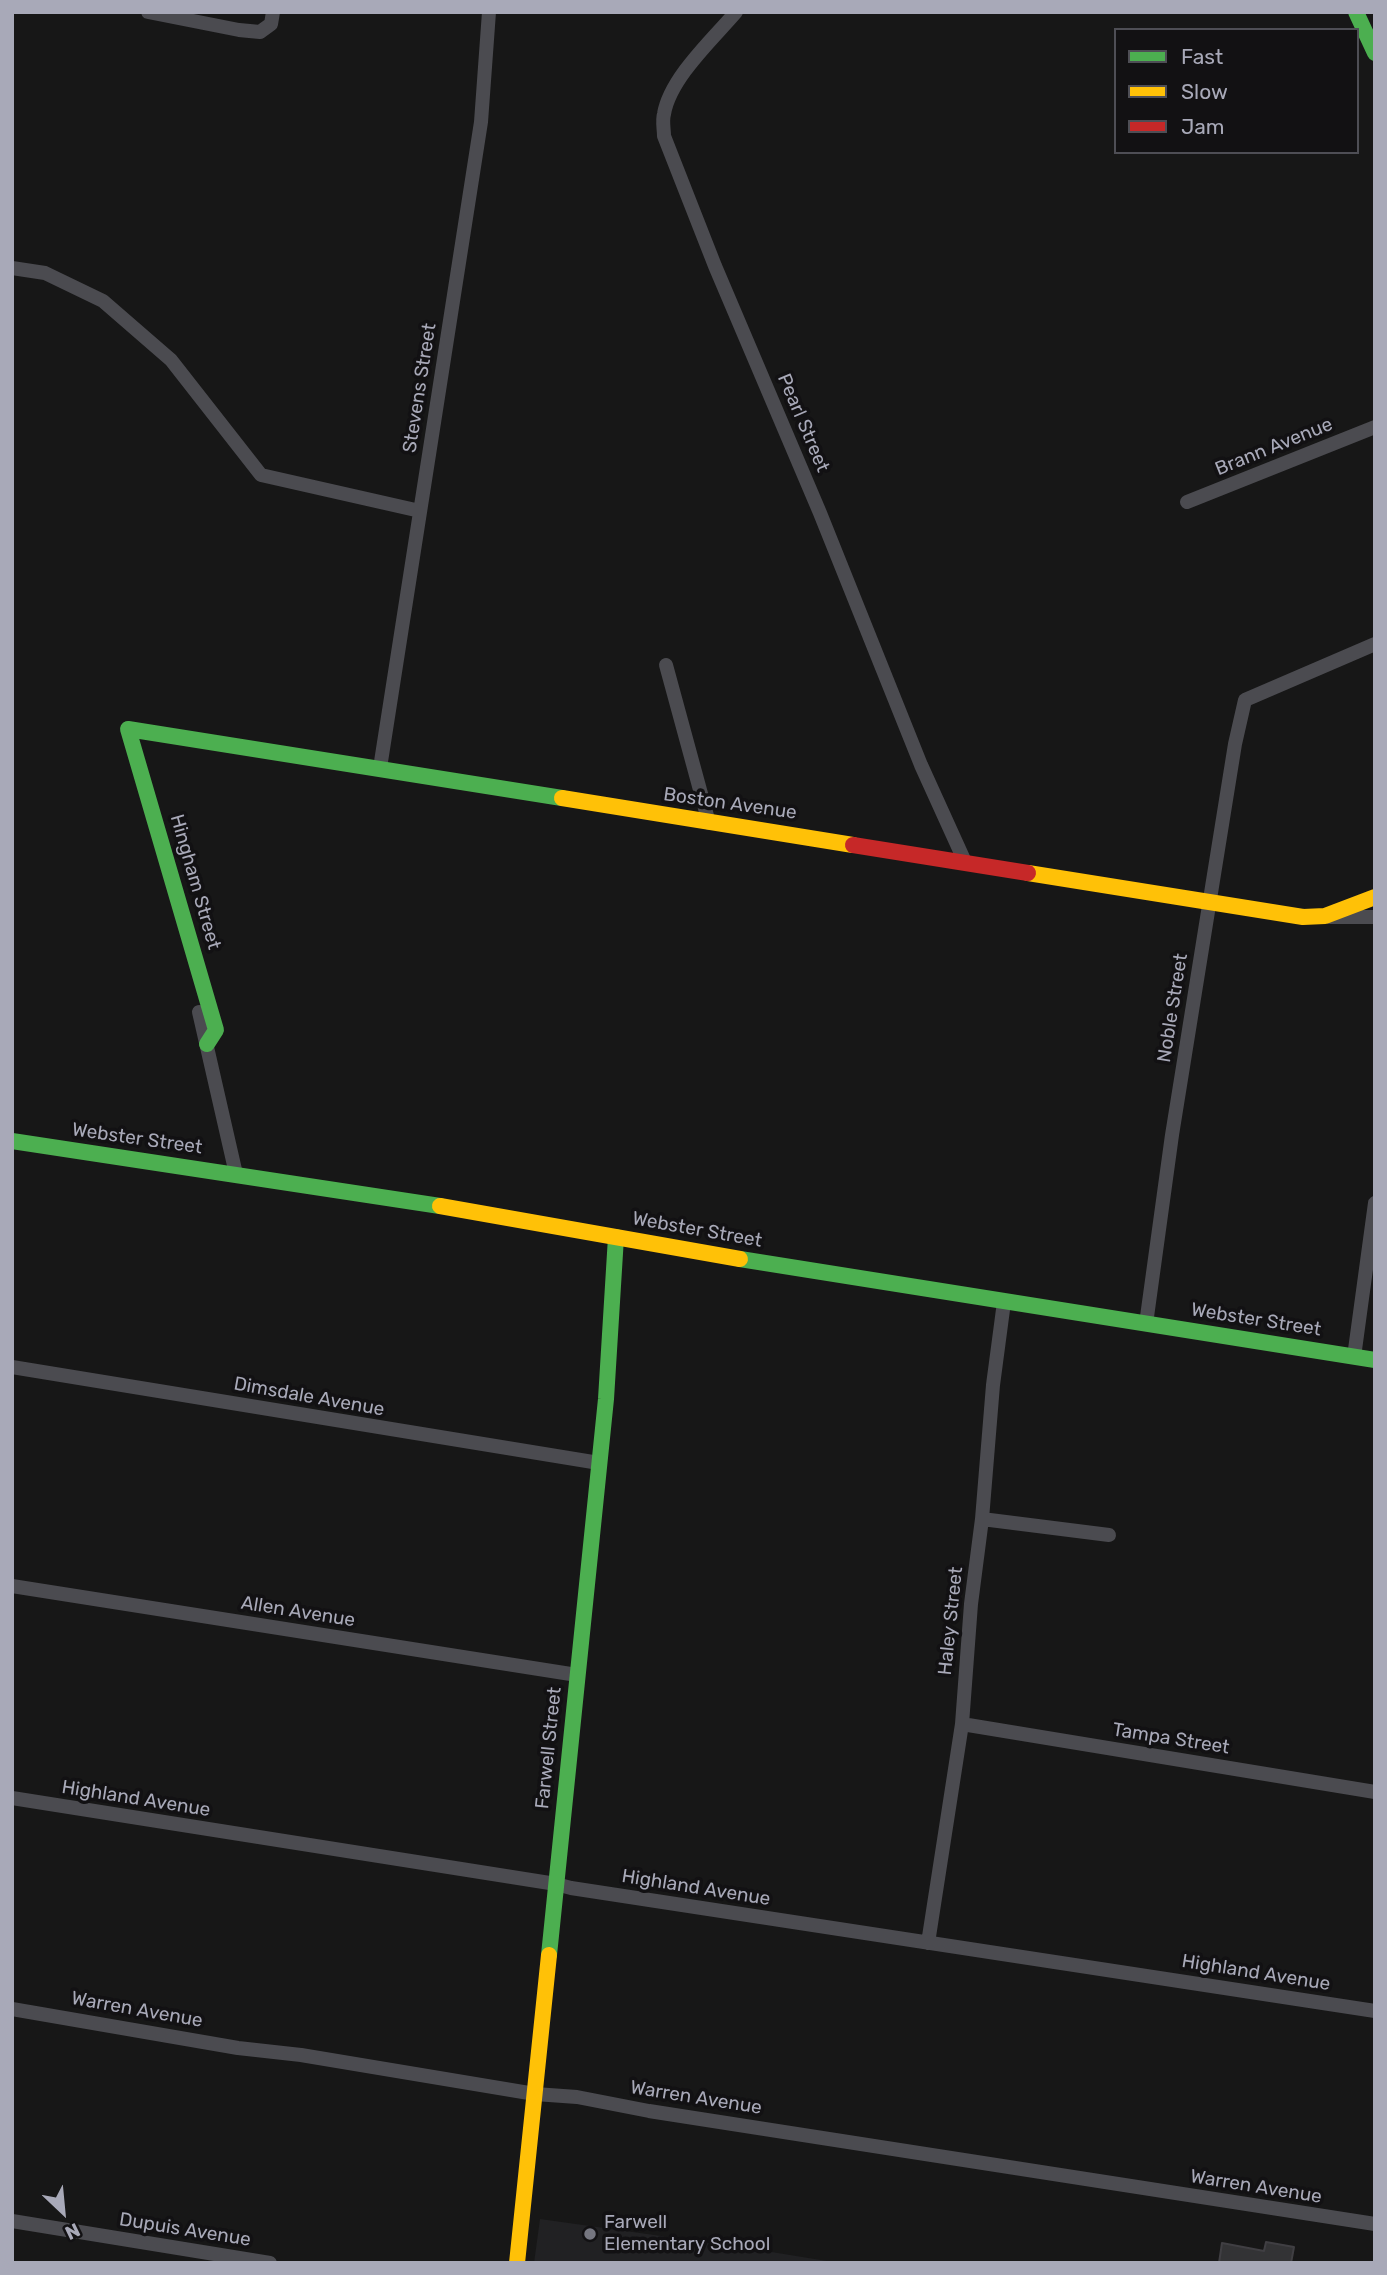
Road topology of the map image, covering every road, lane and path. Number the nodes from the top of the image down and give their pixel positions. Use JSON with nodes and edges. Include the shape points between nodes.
{"nodes":[{"id":1,"x":148,"y":12,"type":"edge"},
{"id":2,"x":272,"y":12,"type":"edge"},
{"id":3,"x":489,"y":12,"type":"edge"},
{"id":4,"x":736,"y":12,"type":"edge"},
{"id":5,"x":1356,"y":12,"type":"edge"},
{"id":6,"x":1375,"y":53,"type":"edge"},
{"id":7,"x":12,"y":268,"type":"edge"},
{"id":8,"x":1375,"y":427,"type":"edge"},
{"id":9,"x":1187,"y":502,"type":"dead end"},
{"id":10,"x":419,"y":511,"type":"junction"},
{"id":11,"x":1375,"y":644,"type":"edge"},
{"id":12,"x":666,"y":665,"type":"dead end"},
{"id":13,"x":128,"y":729,"type":"joint"},
{"id":14,"x":380,"y":768,"type":"junction"},
{"id":15,"x":709,"y":823,"type":"junction"},
{"id":16,"x":965,"y":862,"type":"junction"},
{"id":17,"x":1375,"y":897,"type":"edge"},
{"id":18,"x":1210,"y":903,"type":"junction"},
{"id":19,"x":1325,"y":916,"type":"junction"},
{"id":20,"x":1375,"y":917,"type":"edge"},
{"id":21,"x":199,"y":1012,"type":"dead end"},
{"id":22,"x":207,"y":1044,"type":"junction"},
{"id":23,"x":12,"y":1141,"type":"edge"},
{"id":24,"x":236,"y":1174,"type":"junction"},
{"id":25,"x":1375,"y":1203,"type":"edge"},
{"id":26,"x":616,"y":1237,"type":"junction"},
{"id":27,"x":1004,"y":1302,"type":"junction"},
{"id":28,"x":1146,"y":1324,"type":"junction"},
{"id":29,"x":1354,"y":1357,"type":"junction"},
{"id":30,"x":1375,"y":1360,"type":"edge"},
{"id":31,"x":12,"y":1367,"type":"edge"},
{"id":32,"x":599,"y":1463,"type":"junction"},
{"id":33,"x":982,"y":1519,"type":"junction"},
{"id":34,"x":1109,"y":1535,"type":"dead end"},
{"id":35,"x":12,"y":1586,"type":"edge"},
{"id":36,"x":577,"y":1675,"type":"junction"},
{"id":37,"x":962,"y":1724,"type":"junction"},
{"id":38,"x":1375,"y":1792,"type":"edge"},
{"id":39,"x":12,"y":1798,"type":"edge"},
{"id":40,"x":556,"y":1884,"type":"junction"},
{"id":41,"x":928,"y":1943,"type":"junction"},
{"id":42,"x":12,"y":2009,"type":"edge"},
{"id":43,"x":1375,"y":2011,"type":"edge"},
{"id":44,"x":536,"y":2094,"type":"junction"},
{"id":45,"x":12,"y":2221,"type":"edge"},
{"id":46,"x":1375,"y":2224,"type":"edge"},
{"id":47,"x":270,"y":2263,"type":"edge"},
{"id":48,"x":517,"y":2263,"type":"edge"}],
"edges":[{"from":1,"to":2,"type":"street","via":[[260,32],[271,24]]},
{"from":3,"to":10,"type":"street","name":"Stevens Street","via":[[481,122]]},
{"from":4,"to":16,"type":"street","name":"Pearl Street","via":[[674,88],[664,113],[664,136]]},
{"from":5,"to":6,"type":"street"},
{"from":7,"to":10,"type":"street","via":[[45,273],[103,301],[171,360],[261,474]]},
{"from":8,"to":9,"type":"street","name":"Brann Avenue"},
{"from":10,"to":14,"type":"street","name":"Stevens Street"},
{"from":11,"to":18,"type":"street","name":"Noble Street","via":[[1245,700]]},
{"from":12,"to":15,"type":"street"},
{"from":13,"to":14,"type":"street","name":"Boston Avenue"},
{"from":13,"to":22,"type":"street","name":"Hingham Street","via":[[216,1030]]},
{"from":14,"to":15,"type":"street","name":"Boston Avenue"},
{"from":15,"to":16,"type":"street","name":"Boston Avenue"},
{"from":16,"to":18,"type":"street","name":"Boston Avenue"},
{"from":17,"to":19,"type":"street","name":"Boston Avenue"},
{"from":18,"to":19,"type":"street","name":"Boston Avenue"},
{"from":18,"to":28,"type":"street","name":"Noble Street"},
{"from":19,"to":20,"type":"street","name":"Boston Avenue"},
{"from":21,"to":22,"type":"street"},
{"from":22,"to":24,"type":"street"},
{"from":23,"to":24,"type":"street","name":"Webster Street"},
{"from":24,"to":26,"type":"street","name":"Webster Street"},
{"from":25,"to":29,"type":"street"},
{"from":26,"to":27,"type":"street","name":"Webster Street"},
{"from":26,"to":32,"type":"street","name":"Farwell Street"},
{"from":27,"to":28,"type":"street","name":"Webster Street"},
{"from":27,"to":33,"type":"street","name":"Haley Street"},
{"from":28,"to":29,"type":"street","name":"Webster Street"},
{"from":29,"to":30,"type":"street","name":"Webster Street"},
{"from":31,"to":32,"type":"street","name":"Dimsdale Avenue"},
{"from":32,"to":36,"type":"street","name":"Farwell Street"},
{"from":33,"to":34,"type":"street"},
{"from":33,"to":37,"type":"street","name":"Haley Street"},
{"from":35,"to":36,"type":"street","name":"Allen Avenue"},
{"from":36,"to":40,"type":"street","name":"Farwell Street"},
{"from":37,"to":38,"type":"street","name":"Tampa Street"},
{"from":37,"to":41,"type":"street","name":"Haley Street"},
{"from":39,"to":40,"type":"street","name":"Highland Avenue"},
{"from":40,"to":41,"type":"street","name":"Highland Avenue"},
{"from":40,"to":44,"type":"street","name":"Farwell Street"},
{"from":41,"to":43,"type":"street","name":"Highland Avenue"},
{"from":42,"to":44,"type":"street","name":"Warren Avenue"},
{"from":44,"to":46,"type":"street","name":"Warren Avenue"},
{"from":44,"to":48,"type":"street","name":"Farwell Street"},
{"from":45,"to":47,"type":"street","name":"Dupuis Avenue"}]}
